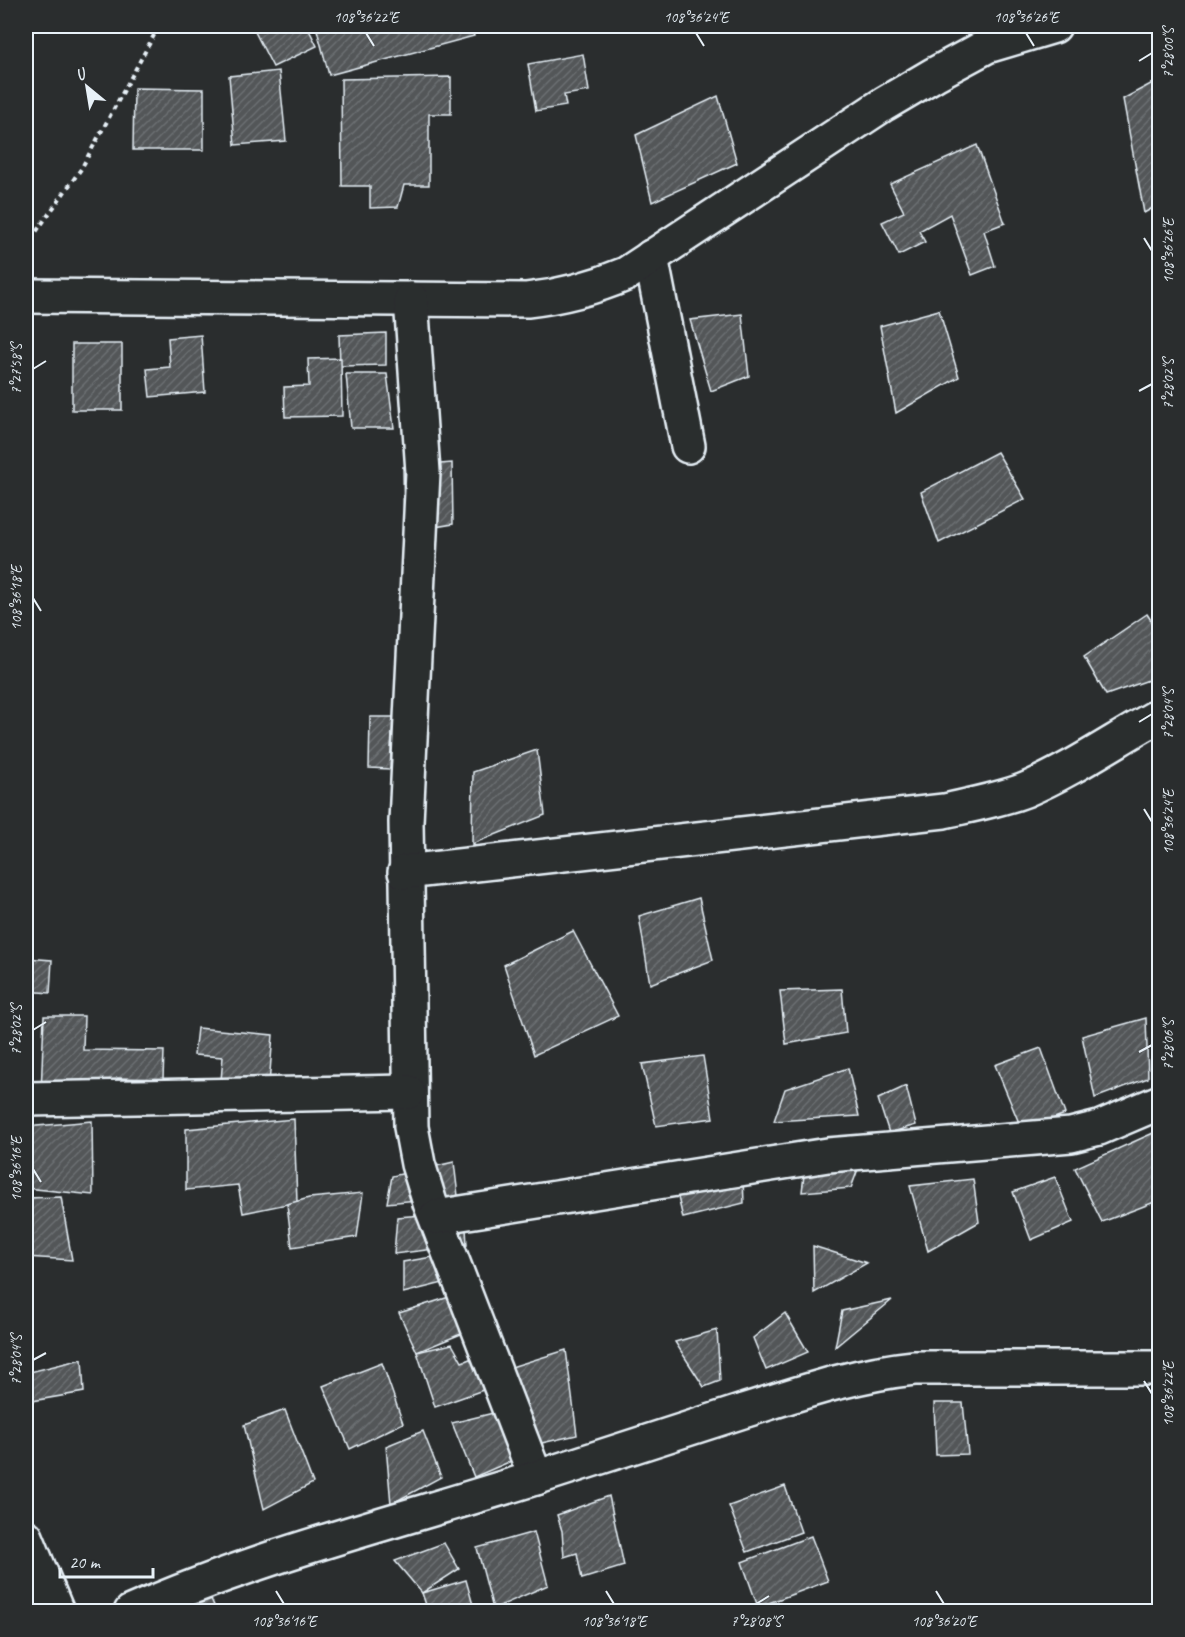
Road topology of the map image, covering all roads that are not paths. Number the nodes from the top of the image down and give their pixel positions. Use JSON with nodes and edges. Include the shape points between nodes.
{"nodes":[{"id":1,"x":1054,"y":26,"type":"edge"},
{"id":2,"x":651,"y":257,"type":"junction"},
{"id":3,"x":26,"y":296,"type":"edge"},
{"id":4,"x":411,"y":299,"type":"junction"},
{"id":5,"x":688,"y":446,"type":"dead end"},
{"id":6,"x":1160,"y":715,"type":"edge"},
{"id":7,"x":405,"y":872,"type":"junction"},
{"id":8,"x":408,"y":1092,"type":"junction"},
{"id":9,"x":26,"y":1099,"type":"edge"},
{"id":10,"x":1160,"y":1102,"type":"edge"},
{"id":11,"x":436,"y":1217,"type":"junction"},
{"id":12,"x":1160,"y":1368,"type":"edge"},
{"id":13,"x":536,"y":1478,"type":"junction"},
{"id":14,"x":26,"y":1537,"type":"edge"},
{"id":15,"x":57,"y":1611,"type":"edge"},
{"id":16,"x":131,"y":1611,"type":"edge"}],
"edges":[{"from":1,"to":2,"type":"street","via":[[987,46],[935,74]]},
{"from":2,"to":4,"type":"street","via":[[626,274],[561,297]]},
{"from":2,"to":5,"type":"street"},
{"from":3,"to":4,"type":"street"},
{"from":4,"to":7,"type":"street","via":[[423,502],[407,761]]},
{"from":6,"to":7,"type":"street","via":[[1024,790],[988,802],[944,811]]},
{"from":7,"to":8,"type":"street"},
{"from":8,"to":9,"type":"street"},
{"from":8,"to":11,"type":"street","via":[[418,1164]]},
{"from":10,"to":11,"type":"street","via":[[1071,1136],[828,1155]]},
{"from":11,"to":13,"type":"street"},
{"from":12,"to":13,"type":"street","via":[[877,1371]]},
{"from":13,"to":16,"type":"street","via":[[332,1537]]},
{"from":14,"to":15,"type":"street"}]}
